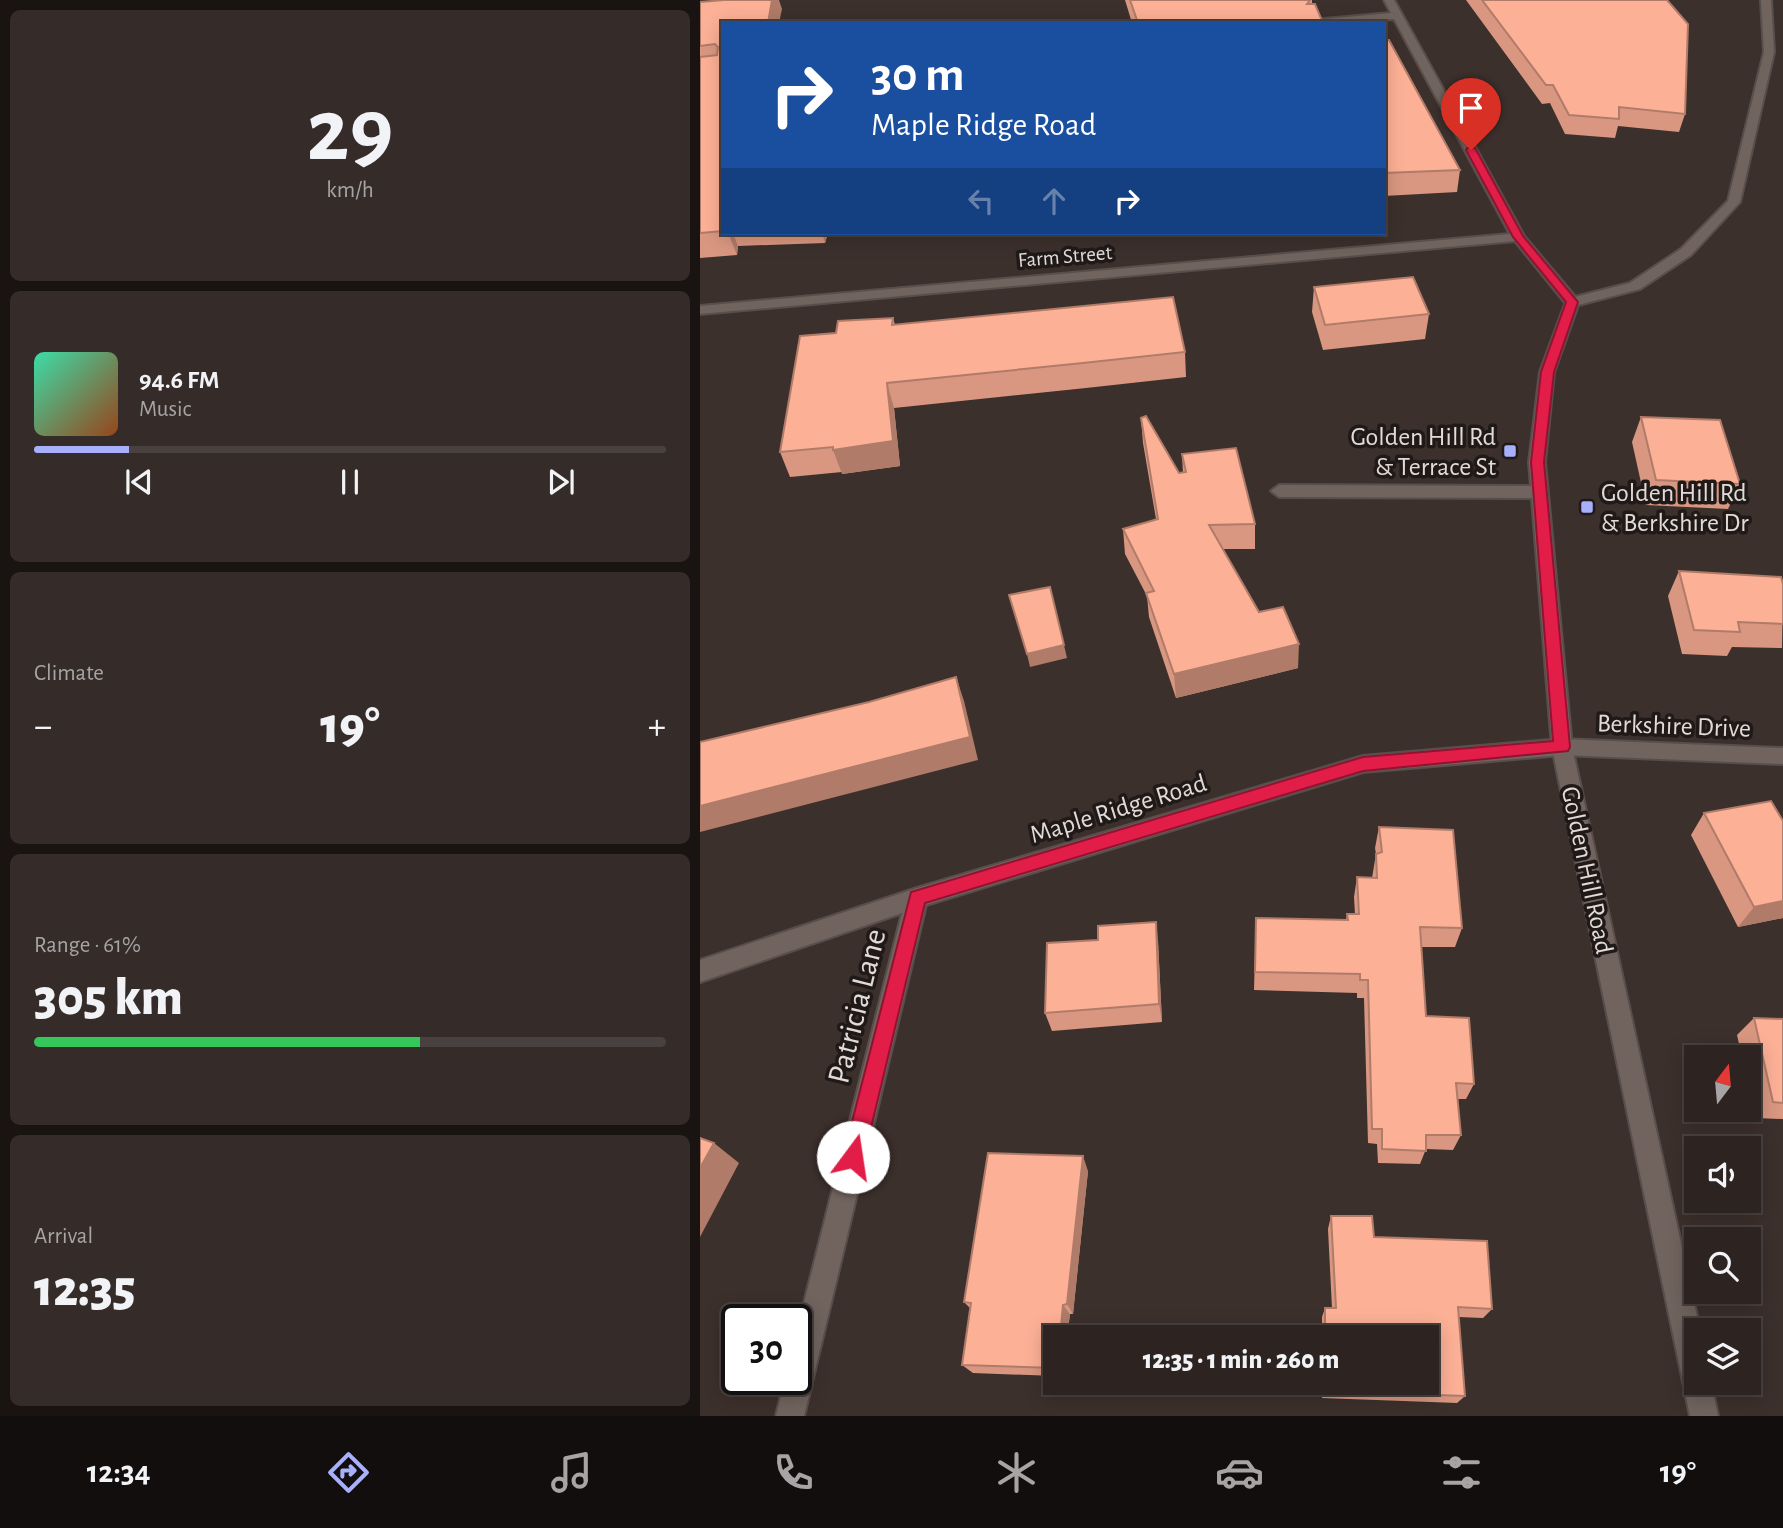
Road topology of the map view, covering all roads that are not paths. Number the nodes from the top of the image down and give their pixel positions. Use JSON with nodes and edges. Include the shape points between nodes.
{"nodes":[{"id":1,"x":1389,"y":0,"type":"edge"},
{"id":2,"x":1766,"y":0,"type":"edge"},
{"id":3,"x":1398,"y":16,"type":"junction"},
{"id":4,"x":1337,"y":21,"type":"edge"},
{"id":5,"x":1518,"y":237,"type":"junction"},
{"id":6,"x":1572,"y":302,"type":"junction"},
{"id":7,"x":700,"y":310,"type":"edge"},
{"id":8,"x":1279,"y":491,"type":"dead end"},
{"id":9,"x":1539,"y":492,"type":"junction"},
{"id":10,"x":1562,"y":747,"type":"junction"},
{"id":11,"x":1783,"y":756,"type":"edge"},
{"id":12,"x":917,"y":898,"type":"junction"},
{"id":13,"x":700,"y":971,"type":"edge"},
{"id":14,"x":1684,"y":1320,"type":"edge"},
{"id":15,"x":1700,"y":1395,"type":"edge"},
{"id":16,"x":790,"y":1416,"type":"edge"},
{"id":17,"x":1704,"y":1416,"type":"edge"}],
"edges":[{"from":1,"to":3,"type":"street"},
{"from":2,"to":6,"type":"street","via":[[1769,52],[1734,202],[1686,252],[1635,286]]},
{"from":3,"to":4,"type":"street"},
{"from":3,"to":5,"type":"street"},
{"from":5,"to":6,"type":"street"},
{"from":5,"to":7,"type":"street","name":"Farm Street"},
{"from":6,"to":9,"type":"street","name":"Golden Hill Road","via":[[1547,372],[1537,462]]},
{"from":8,"to":9,"type":"street"},
{"from":9,"to":10,"type":"street","name":"Golden Hill Road"},
{"from":10,"to":11,"type":"street","name":"Berkshire Drive"},
{"from":10,"to":12,"type":"street","name":"Maple Ridge Road","via":[[1363,764]]},
{"from":10,"to":14,"type":"street","name":"Golden Hill Road"},
{"from":12,"to":13,"type":"street","name":"Maple Ridge Road"},
{"from":12,"to":16,"type":"street","name":"Patricia Lane"},
{"from":15,"to":17,"type":"street"}]}
